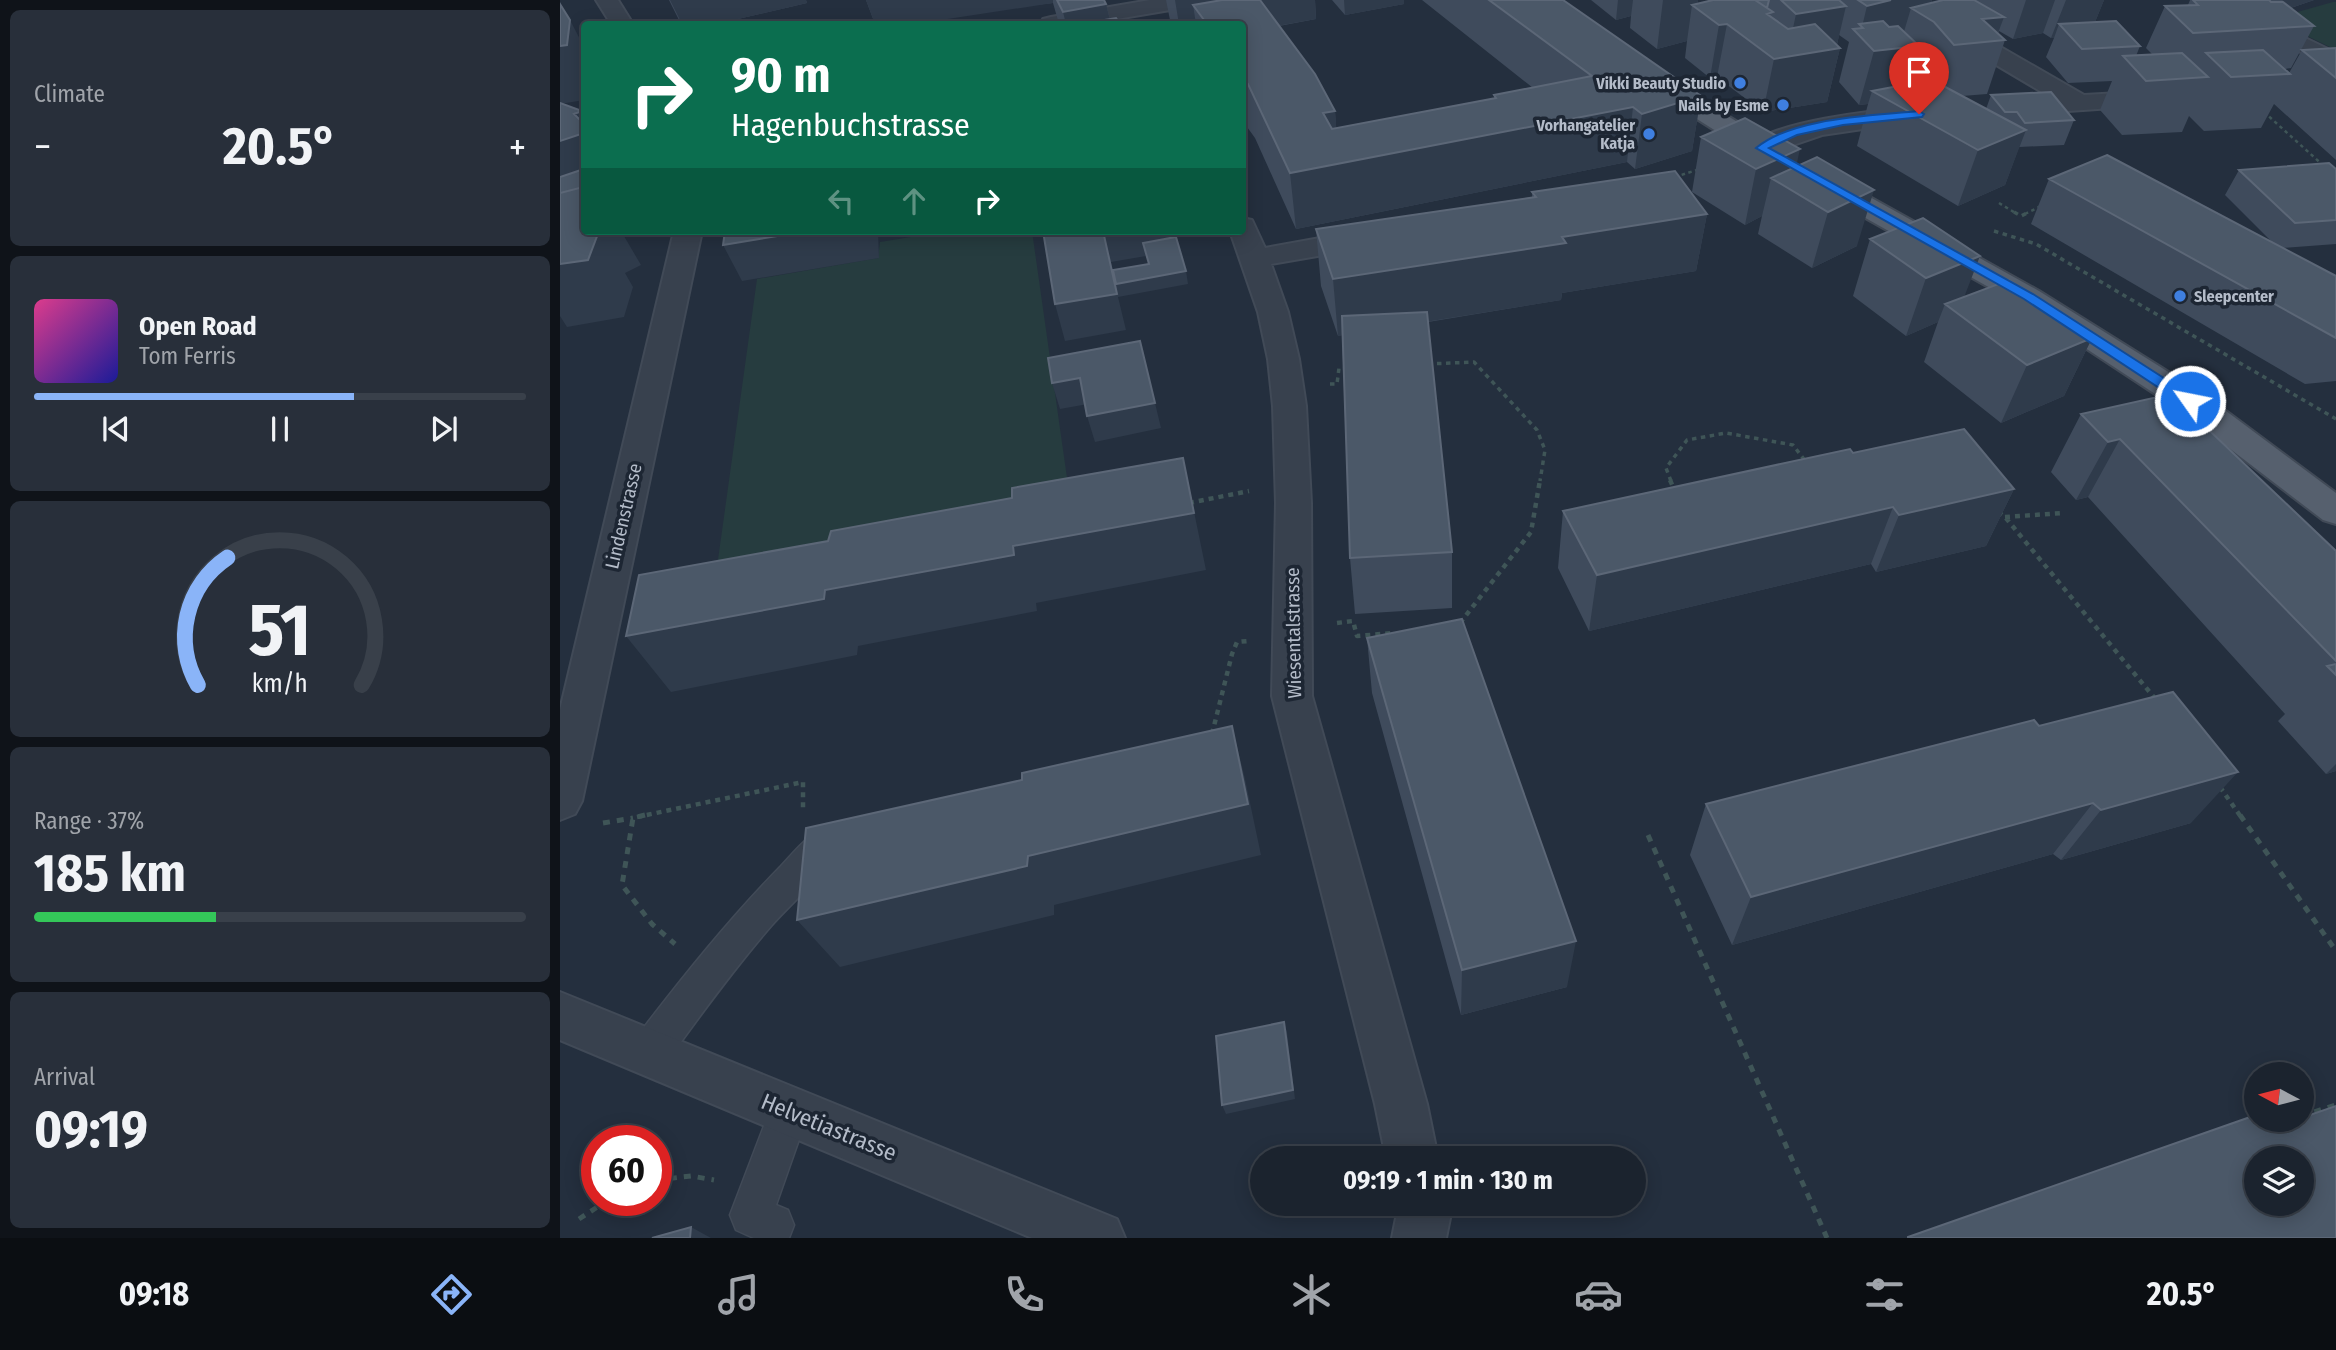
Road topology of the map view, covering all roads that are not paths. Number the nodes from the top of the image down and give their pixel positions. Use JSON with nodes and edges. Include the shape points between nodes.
{"nodes":[{"id":1,"x":607,"y":0,"type":"edge"},
{"id":2,"x":1188,"y":0,"type":"edge"},
{"id":3,"x":1903,"y":0,"type":"edge"},
{"id":4,"x":2210,"y":0,"type":"edge"},
{"id":5,"x":1134,"y":17,"type":"edge"},
{"id":6,"x":620,"y":21,"type":"edge"},
{"id":7,"x":1087,"y":21,"type":"edge"},
{"id":8,"x":2336,"y":62,"type":"edge"},
{"id":9,"x":1632,"y":65,"type":"edge"},
{"id":10,"x":2178,"y":96,"type":"edge"},
{"id":11,"x":2080,"y":103,"type":"junction"},
{"id":12,"x":1986,"y":110,"type":"edge"},
{"id":13,"x":1945,"y":113,"type":"edge"},
{"id":14,"x":1761,"y":148,"type":"junction"},
{"id":15,"x":1399,"y":233,"type":"edge"},
{"id":16,"x":687,"y":235,"type":"edge"},
{"id":17,"x":1249,"y":242,"type":"edge"},
{"id":18,"x":2336,"y":512,"type":"edge"},
{"id":19,"x":560,"y":801,"type":"edge"},
{"id":20,"x":827,"y":843,"type":"edge"},
{"id":21,"x":560,"y":1016,"type":"edge"},
{"id":22,"x":649,"y":1053,"type":"junction"},
{"id":23,"x":789,"y":1111,"type":"junction"},
{"id":24,"x":1410,"y":1146,"type":"edge"},
{"id":25,"x":766,"y":1208,"type":"road end"},
{"id":26,"x":1423,"y":1216,"type":"edge"},
{"id":27,"x":1098,"y":1238,"type":"edge"},
{"id":28,"x":1419,"y":1238,"type":"edge"}],
"edges":[{"from":1,"to":6,"type":"street"},
{"from":2,"to":5,"type":"street"},
{"from":3,"to":11,"type":"street"},
{"from":4,"to":8,"type":"street"},
{"from":5,"to":7,"type":"street"},
{"from":9,"to":14,"type":"main road"},
{"from":10,"to":11,"type":"street"},
{"from":11,"to":12,"type":"street"},
{"from":13,"to":14,"type":"street","via":[[1843,122],[1794,133]]},
{"from":14,"to":18,"type":"main road","via":[[2028,297],[2190,401]]},
{"from":15,"to":17,"type":"street"},
{"from":16,"to":19,"type":"street","name":"Lindenstrasse"},
{"from":17,"to":24,"type":"street","name":"Wiesentalstrasse","via":[[1273,312],[1287,387],[1292,466],[1292,695]]},
{"from":20,"to":22,"type":"lane","via":[[733,941]]},
{"from":21,"to":22,"type":"street","name":"Helvetiastrasse"},
{"from":22,"to":23,"type":"street","name":"Helvetiastrasse"},
{"from":23,"to":25,"type":"lane"},
{"from":23,"to":27,"type":"street","name":"Helvetiastrasse"},
{"from":26,"to":28,"type":"street"}]}
